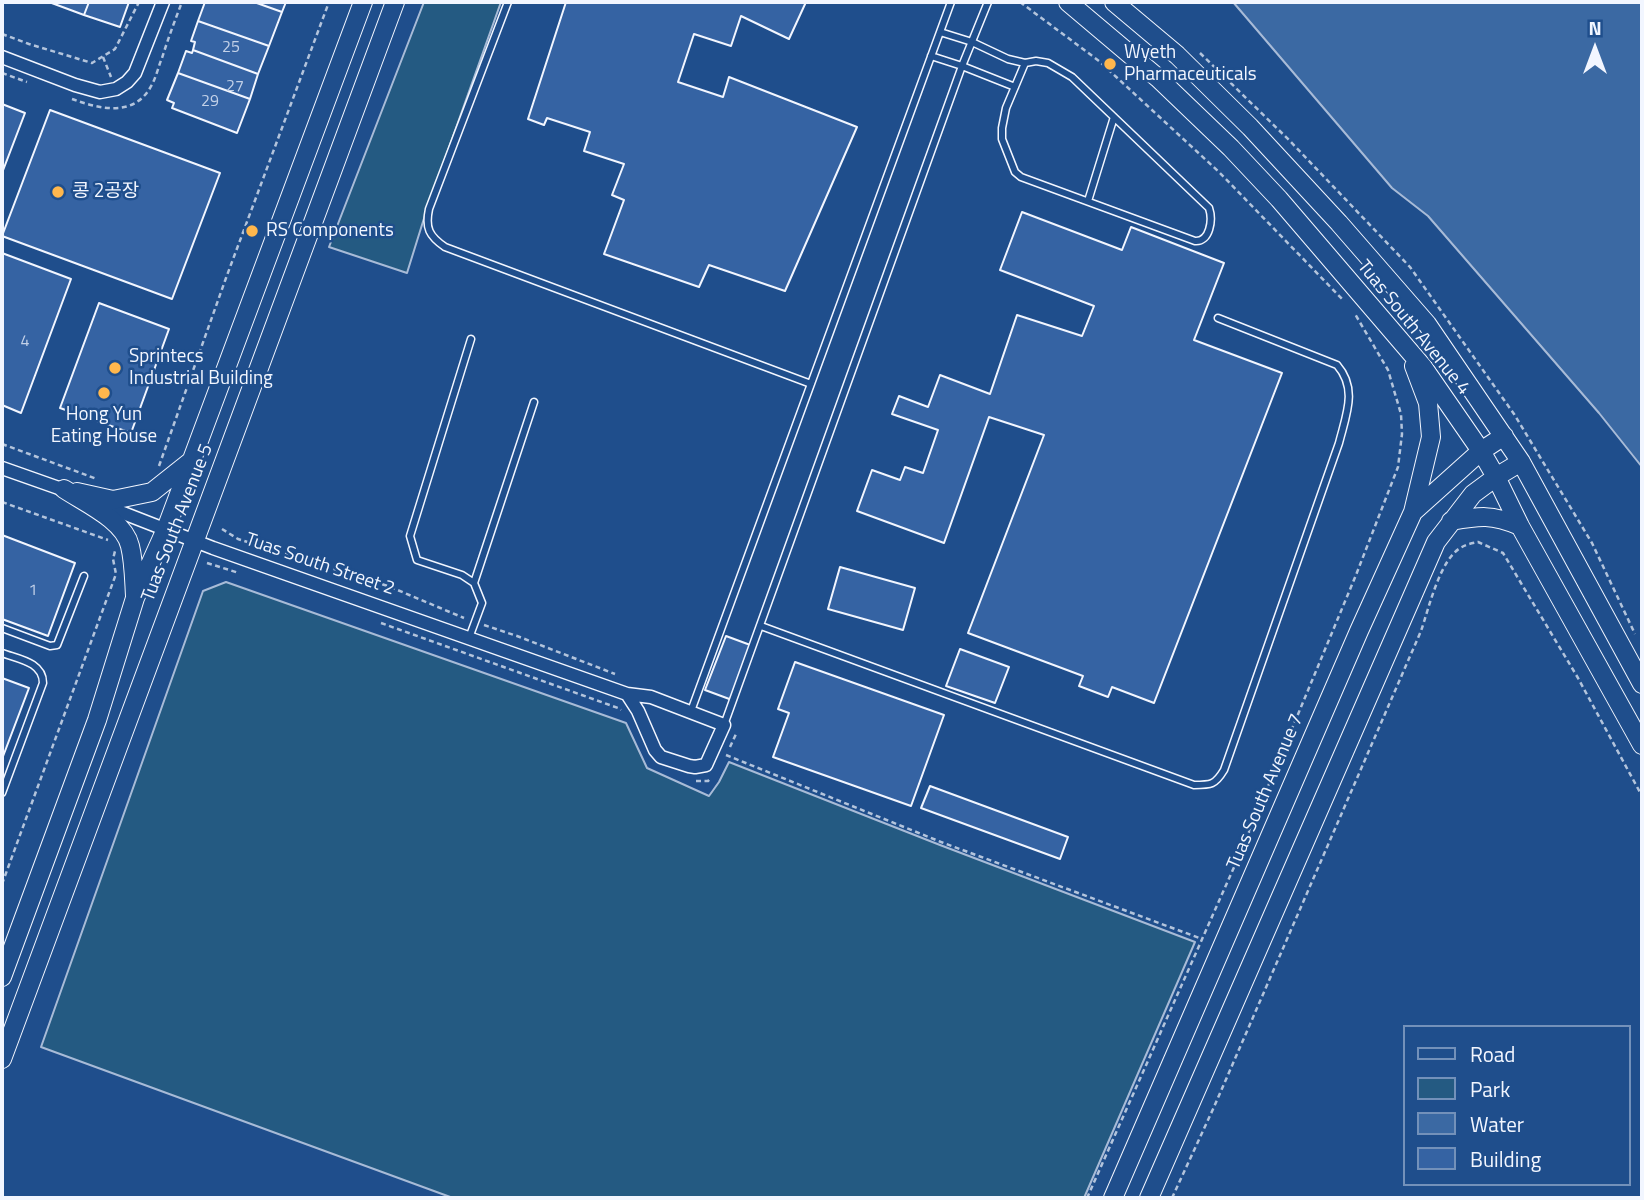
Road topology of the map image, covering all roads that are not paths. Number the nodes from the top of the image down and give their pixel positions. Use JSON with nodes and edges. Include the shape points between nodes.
{"nodes":[{"id":1,"x":163,"y":2,"type":"edge"},
{"id":2,"x":363,"y":2,"type":"edge"},
{"id":3,"x":395,"y":2,"type":"edge"},
{"id":4,"x":508,"y":2,"type":"edge"},
{"id":5,"x":951,"y":2,"type":"edge"},
{"id":6,"x":988,"y":2,"type":"edge"},
{"id":7,"x":1068,"y":2,"type":"edge"},
{"id":8,"x":1114,"y":2,"type":"edge"},
{"id":9,"x":940,"y":32,"type":"junction"},
{"id":10,"x":972,"y":42,"type":"junction"},
{"id":11,"x":931,"y":55,"type":"junction"},
{"id":12,"x":2,"y":57,"type":"edge"},
{"id":13,"x":1025,"y":63,"type":"junction"},
{"id":14,"x":962,"y":66,"type":"junction"},
{"id":15,"x":1015,"y":87,"type":"junction"},
{"id":16,"x":1114,"y":117,"type":"junction"},
{"id":17,"x":1088,"y":201,"type":"junction"},
{"id":18,"x":1218,"y":318,"type":"dead end"},
{"id":19,"x":471,"y":339,"type":"dead end"},
{"id":20,"x":1407,"y":348,"type":"junction"},
{"id":21,"x":811,"y":384,"type":"junction"},
{"id":22,"x":534,"y":402,"type":"dead end"},
{"id":23,"x":1504,"y":436,"type":"junction"},
{"id":24,"x":1481,"y":451,"type":"junction"},
{"id":25,"x":192,"y":460,"type":"junction"},
{"id":26,"x":1521,"y":462,"type":"junction"},
{"id":27,"x":2,"y":468,"type":"edge"},
{"id":28,"x":1496,"y":477,"type":"junction"},
{"id":29,"x":64,"y":489,"type":"junction"},
{"id":30,"x":1413,"y":512,"type":"junction"},
{"id":31,"x":1451,"y":521,"type":"junction"},
{"id":32,"x":1520,"y":526,"type":"junction"},
{"id":33,"x":166,"y":529,"type":"junction"},
{"id":34,"x":194,"y":541,"type":"junction"},
{"id":35,"x":84,"y":576,"type":"dead end"},
{"id":36,"x":474,"y":583,"type":"junction"},
{"id":37,"x":135,"y":598,"type":"junction"},
{"id":38,"x":761,"y":626,"type":"junction"},
{"id":39,"x":2,"y":628,"type":"edge"},
{"id":40,"x":469,"y":638,"type":"junction"},
{"id":41,"x":2,"y":653,"type":"edge"},
{"id":42,"x":1642,"y":684,"type":"edge"},
{"id":43,"x":627,"y":694,"type":"junction"},
{"id":44,"x":691,"y":711,"type":"junction"},
{"id":45,"x":725,"y":723,"type":"junction"},
{"id":46,"x":1642,"y":746,"type":"edge"},
{"id":47,"x":2,"y":790,"type":"edge"},
{"id":48,"x":2,"y":977,"type":"edge"},
{"id":49,"x":2,"y":1059,"type":"edge"},
{"id":50,"x":1113,"y":1198,"type":"edge"},
{"id":51,"x":1149,"y":1198,"type":"edge"}],
"edges":[{"from":1,"to":12,"type":"street","via":[[135,74],[116,89],[88,89]]},
{"from":2,"to":25,"type":"street","name":"Tuas South Avenue 5"},
{"from":3,"to":34,"type":"street","name":"Tuas South Avenue 5"},
{"from":4,"to":21,"type":"lane","via":[[429,209],[427,219],[434,240]]},
{"from":5,"to":9,"type":"lane"},
{"from":6,"to":10,"type":"lane"},
{"from":7,"to":20,"type":"street","name":"Tuas South Avenue 4","via":[[1231,148]]},
{"from":8,"to":23,"type":"street","name":"Tuas South Avenue 4","via":[[1177,55],[1339,223],[1427,324]]},
{"from":9,"to":10,"type":"lane"},
{"from":9,"to":11,"type":"lane"},
{"from":10,"to":13,"type":"lane"},
{"from":10,"to":14,"type":"lane"},
{"from":11,"to":14,"type":"lane"},
{"from":11,"to":21,"type":"lane"},
{"from":13,"to":15,"type":"lane"},
{"from":13,"to":16,"type":"lane","via":[[1048,63],[1072,77]]},
{"from":14,"to":15,"type":"lane"},
{"from":14,"to":38,"type":"lane"},
{"from":15,"to":17,"type":"lane","via":[[1002,128],[1014,172]]},
{"from":16,"to":17,"type":"lane"},
{"from":16,"to":17,"type":"lane","via":[[1209,208],[1211,224],[1205,239],[1195,242]]},
{"from":18,"to":38,"type":"lane","via":[[1337,365],[1345,373],[1349,400],[1339,443],[1218,780],[1194,785]]},
{"from":19,"to":36,"type":"lane","via":[[410,536],[416,560]]},
{"from":20,"to":24,"type":"street","name":"Tuas South Avenue 4"},
{"from":20,"to":30,"type":"street","via":[[1431,420]]},
{"from":21,"to":44,"type":"lane"},
{"from":22,"to":36,"type":"lane"},
{"from":23,"to":24,"type":"street","name":"Tuas South Avenue 7"},
{"from":23,"to":26,"type":"street","name":"Tuas South Avenue 4"},
{"from":24,"to":28,"type":"street","name":"Tuas South Avenue 4"},
{"from":24,"to":30,"type":"street","name":"Tuas South Avenue 7"},
{"from":25,"to":29,"type":"street","via":[[152,492],[113,500]]},
{"from":25,"to":33,"type":"street","name":"Tuas South Avenue 5"},
{"from":26,"to":28,"type":"street"},
{"from":26,"to":42,"type":"street","name":"Tuas South Avenue 4"},
{"from":27,"to":29,"type":"street","name":"Tuas South Street 2"},
{"from":28,"to":31,"type":"street","via":[[1473,494]]},
{"from":28,"to":32,"type":"street","name":"Tuas South Avenue 4"},
{"from":29,"to":33,"type":"street","name":"Tuas South Street 2"},
{"from":29,"to":37,"type":"street","via":[[125,533]]},
{"from":30,"to":50,"type":"street","name":"Tuas South Avenue 7"},
{"from":31,"to":32,"type":"street","via":[[1493,517]]},
{"from":31,"to":51,"type":"street","via":[[1436,542]]},
{"from":32,"to":46,"type":"street","name":"Tuas South Avenue 4"},
{"from":33,"to":34,"type":"street","name":"Tuas South Street 2"},
{"from":33,"to":37,"type":"street","name":"Tuas South Avenue 5"},
{"from":34,"to":40,"type":"street","name":"Tuas South Street 2"},
{"from":34,"to":49,"type":"street","name":"Tuas South Avenue 5"},
{"from":35,"to":39,"type":"lane","via":[[57,645]]},
{"from":36,"to":40,"type":"lane","via":[[482,603]]},
{"from":37,"to":48,"type":"street","name":"Tuas South Avenue 5","via":[[97,720]]},
{"from":38,"to":45,"type":"lane"},
{"from":40,"to":43,"type":"street","name":"Tuas South Street 2"},
{"from":41,"to":47,"type":"lane","via":[[34,664],[43,683]]},
{"from":43,"to":44,"type":"street","name":"Tuas South Street 2"},
{"from":43,"to":45,"type":"street","via":[[661,757],[689,766],[706,765]]},
{"from":44,"to":45,"type":"street","name":"Tuas South Street 2"}]}
